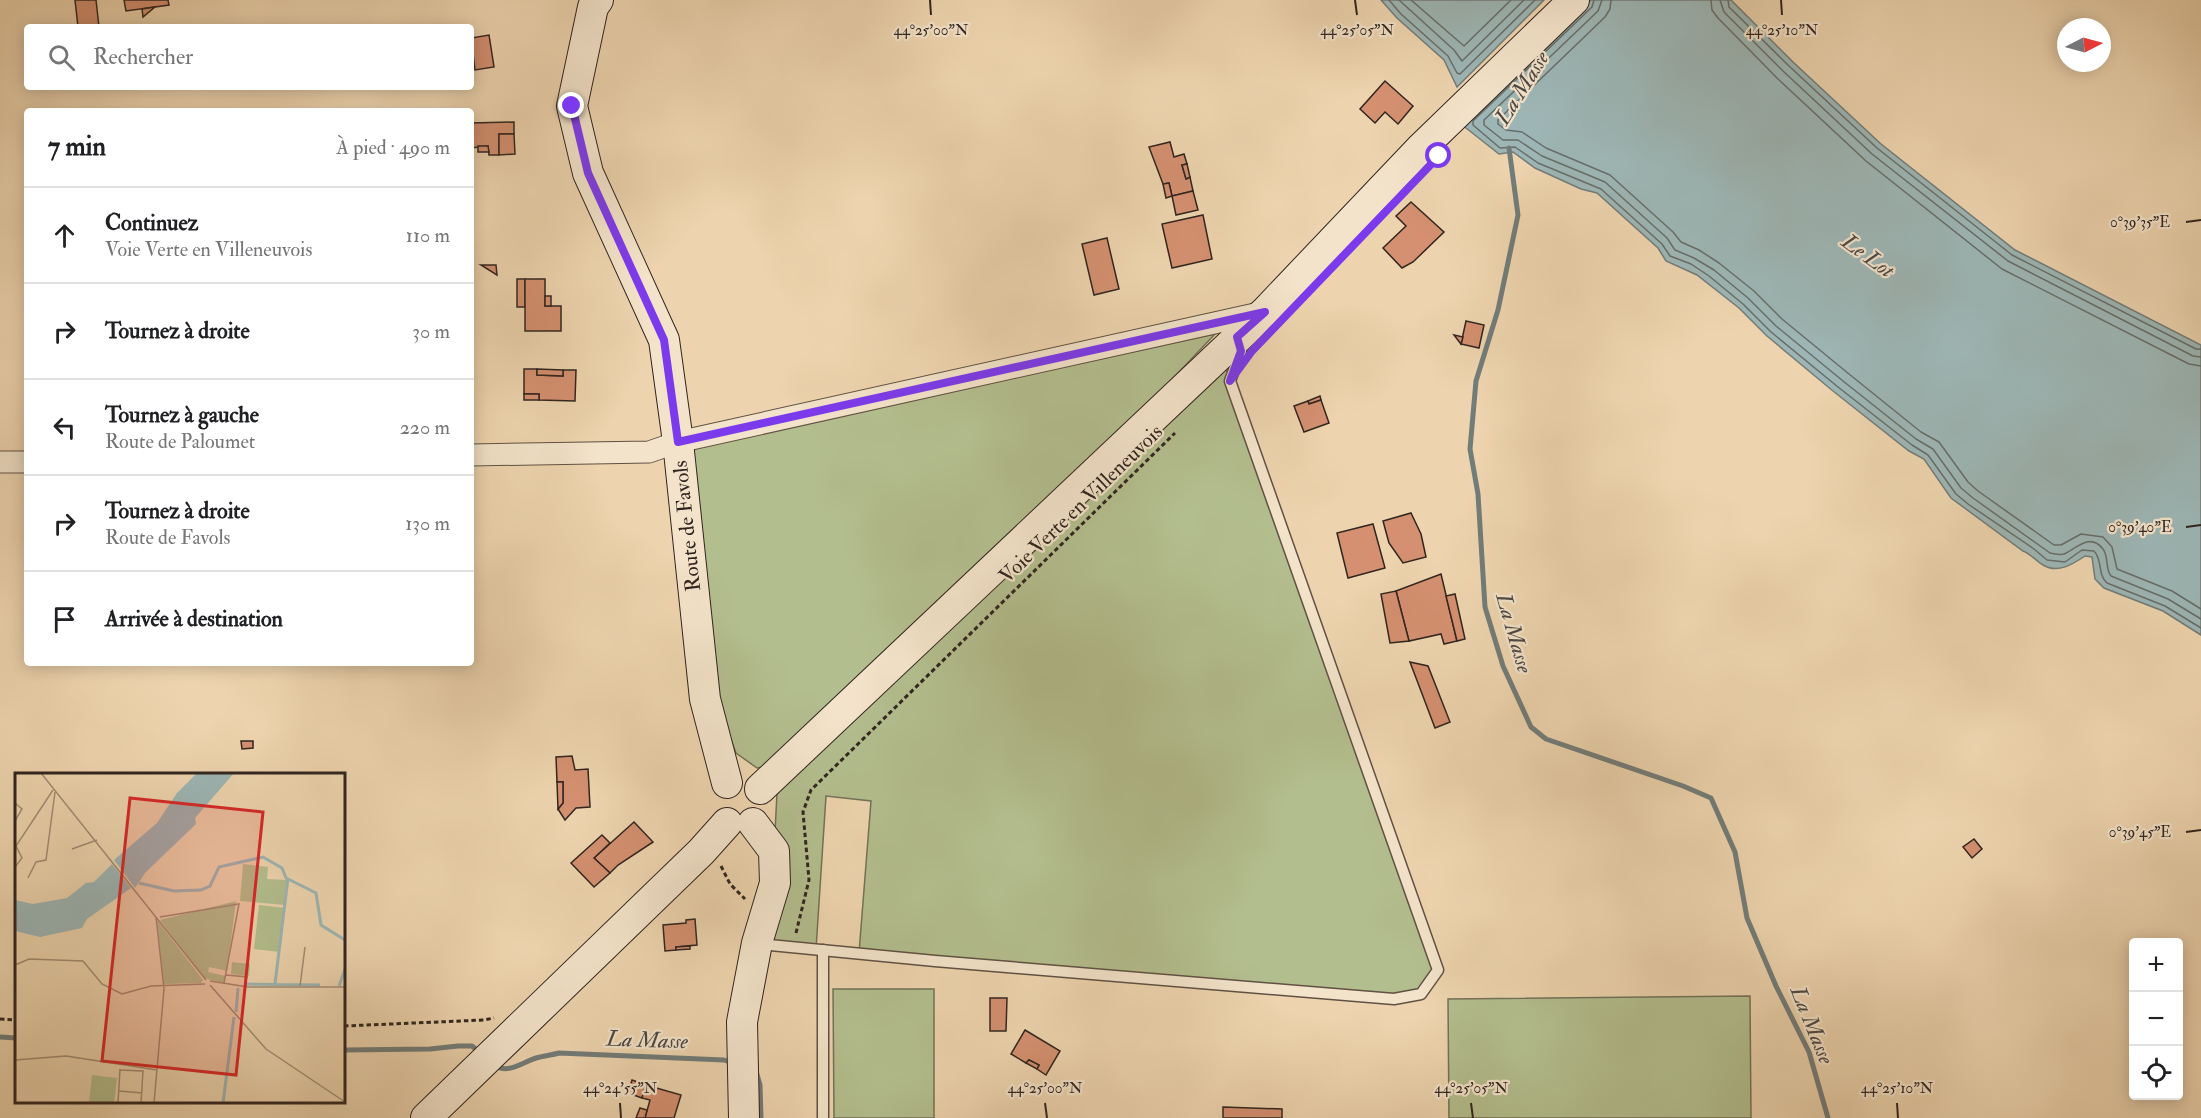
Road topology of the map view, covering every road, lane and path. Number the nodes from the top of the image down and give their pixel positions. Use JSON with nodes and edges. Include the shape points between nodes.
{"nodes":[{"id":1,"x":598,"y":0,"type":"edge"},
{"id":2,"x":1574,"y":0,"type":"edge"},
{"id":3,"x":1265,"y":312,"type":"junction"},
{"id":4,"x":1237,"y":337,"type":"junction"},
{"id":5,"x":1182,"y":426,"type":"dead end"},
{"id":6,"x":678,"y":442,"type":"junction"},
{"id":7,"x":474,"y":454,"type":"edge"},
{"id":8,"x":0,"y":462,"type":"edge"},
{"id":9,"x":24,"y":462,"type":"edge"},
{"id":10,"x":728,"y":783,"type":"junction"},
{"id":11,"x":760,"y":789,"type":"junction"},
{"id":12,"x":740,"y":823,"type":"junction"},
{"id":13,"x":799,"y":920,"type":"dead end"},
{"id":14,"x":757,"y":943,"type":"junction"},
{"id":15,"x":823,"y":950,"type":"junction"},
{"id":16,"x":0,"y":1019,"type":"edge"},
{"id":17,"x":15,"y":1020,"type":"edge"},
{"id":18,"x":426,"y":1118,"type":"edge"},
{"id":19,"x":744,"y":1118,"type":"edge"},
{"id":20,"x":823,"y":1118,"type":"edge"}],
"edges":[{"from":1,"to":6,"type":"street","name":"Route de Favols","via":[[593,7],[572,106],[588,173],[664,340]]},
{"from":2,"to":3,"type":"street","via":[[1420,149]]},
{"from":3,"to":4,"type":"street"},
{"from":3,"to":6,"type":"street"},
{"from":4,"to":11,"type":"street"},
{"from":4,"to":15,"type":"lane","via":[[1241,351],[1230,381],[1438,970],[1421,994],[1394,999]]},
{"from":5,"to":13,"type":"path","name":"Voie Verte en Villeneuvois","via":[[811,790],[803,812],[809,880]]},
{"from":6,"to":7,"type":"street","via":[[649,452]]},
{"from":6,"to":10,"type":"street","name":"Route de Favols","via":[[705,699]]},
{"from":8,"to":9,"type":"street"},
{"from":10,"to":11,"type":"street","via":[[741,779]]},
{"from":10,"to":12,"type":"street","via":[[722,788],[718,811]]},
{"from":11,"to":12,"type":"street","via":[[764,796],[763,812]]},
{"from":12,"to":14,"type":"street","via":[[774,851],[775,883]]},
{"from":12,"to":18,"type":"street","via":[[701,852]]},
{"from":14,"to":15,"type":"lane"},
{"from":14,"to":19,"type":"street","via":[[742,1022]]},
{"from":15,"to":20,"type":"lane"},
{"from":16,"to":17,"type":"path"}]}
